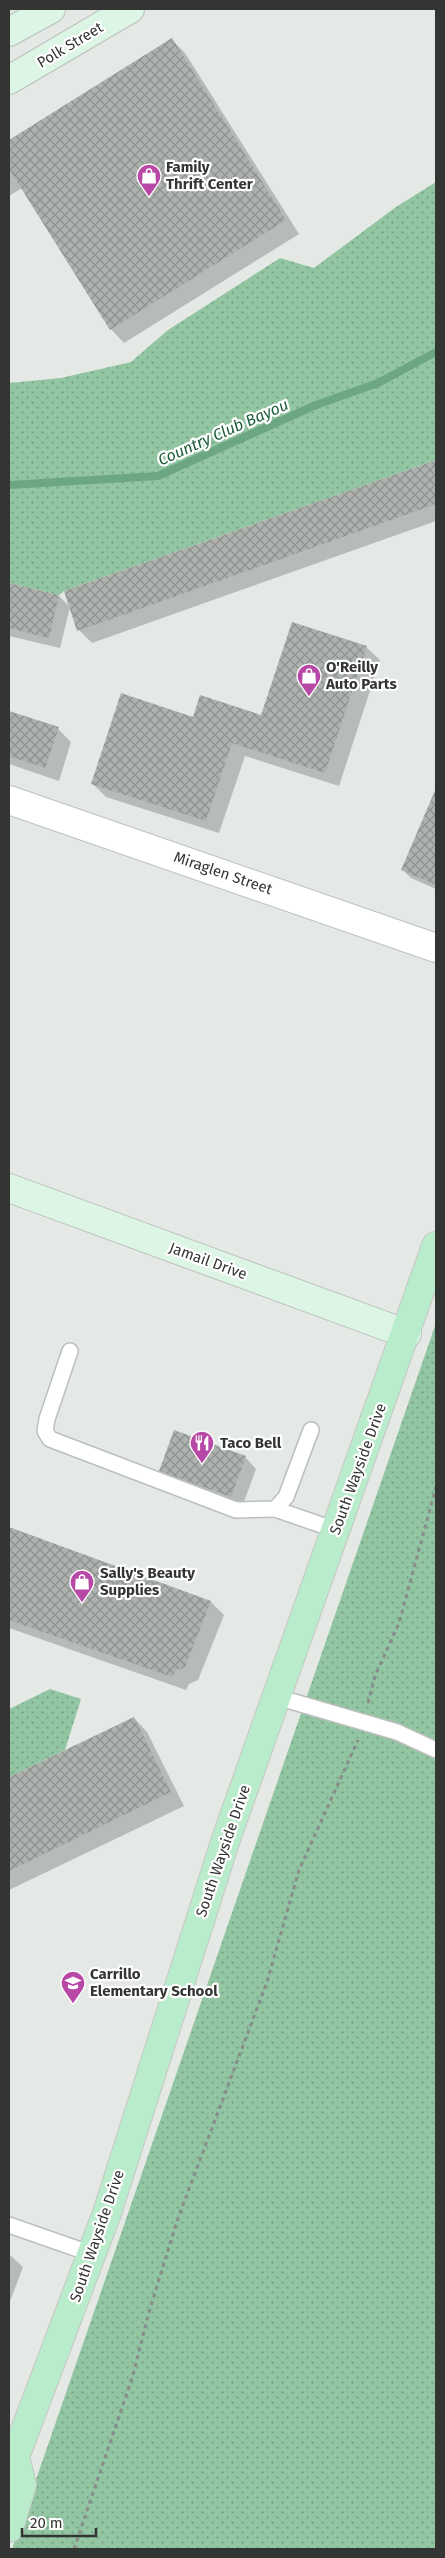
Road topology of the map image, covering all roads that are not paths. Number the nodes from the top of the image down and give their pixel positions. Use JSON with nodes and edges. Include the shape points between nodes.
{"nodes":[{"id":1,"x":51,"y":9,"type":"edge"},
{"id":2,"x":130,"y":9,"type":"edge"},
{"id":3,"x":9,"y":32,"type":"edge"},
{"id":4,"x":10,"y":76,"type":"edge"},
{"id":5,"x":9,"y":800,"type":"edge"},
{"id":6,"x":436,"y":948,"type":"edge"},
{"id":7,"x":9,"y":1188,"type":"edge"},
{"id":8,"x":436,"y":1246,"type":"edge"},
{"id":9,"x":406,"y":1334,"type":"junction"},
{"id":10,"x":70,"y":1351,"type":"dead end"},
{"id":11,"x":311,"y":1430,"type":"dead end"},
{"id":12,"x":275,"y":1509,"type":"junction"},
{"id":13,"x":336,"y":1530,"type":"junction"},
{"id":14,"x":277,"y":1697,"type":"junction"},
{"id":15,"x":436,"y":1750,"type":"edge"},
{"id":16,"x":9,"y":2225,"type":"edge"},
{"id":17,"x":92,"y":2254,"type":"junction"},
{"id":18,"x":11,"y":2458,"type":"edge"},
{"id":19,"x":9,"y":2528,"type":"edge"}],
"edges":[{"from":1,"to":3,"type":"street"},
{"from":2,"to":4,"type":"street","name":"Polk Street"},
{"from":5,"to":6,"type":"street","name":"Miraglen Street"},
{"from":7,"to":9,"type":"street","name":"Jamail Drive"},
{"from":8,"to":9,"type":"main road","name":"South Wayside Drive"},
{"from":9,"to":13,"type":"main road","name":"South Wayside Drive"},
{"from":10,"to":12,"type":"lane","via":[[47,1418],[45,1431],[50,1439],[236,1510]]},
{"from":11,"to":12,"type":"lane","via":[[286,1497]]},
{"from":12,"to":13,"type":"lane"},
{"from":13,"to":14,"type":"main road","name":"South Wayside Drive"},
{"from":14,"to":15,"type":"lane","via":[[397,1732]]},
{"from":14,"to":17,"type":"main road","name":"South Wayside Drive","via":[[226,1840]]},
{"from":16,"to":17,"type":"lane"},
{"from":17,"to":18,"type":"main road","name":"South Wayside Drive"},
{"from":18,"to":19,"type":"main road","name":"South Wayside Drive","via":[[22,2485]]}]}
